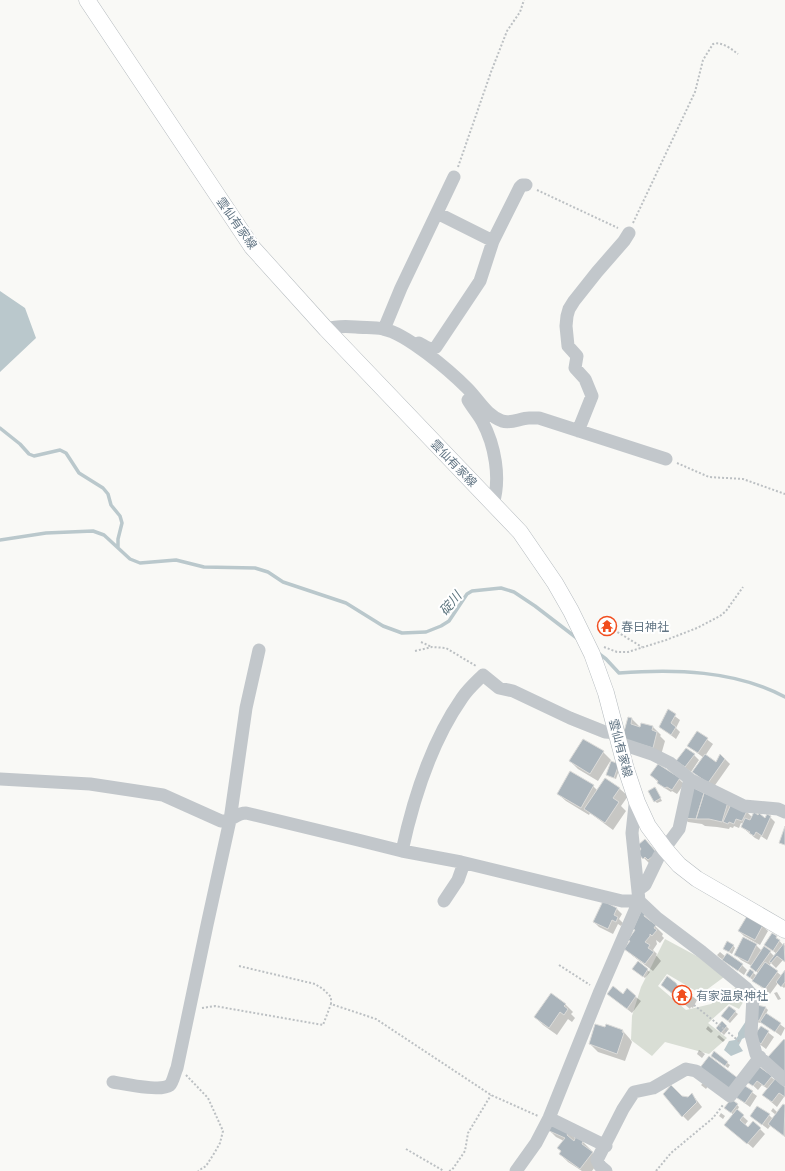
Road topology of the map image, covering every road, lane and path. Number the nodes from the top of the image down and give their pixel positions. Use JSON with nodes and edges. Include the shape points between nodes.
{"nodes":[{"id":1,"x":87,"y":0,"type":"edge"},
{"id":2,"x":524,"y":0,"type":"edge"},
{"id":3,"x":738,"y":54,"type":"dead end"},
{"id":4,"x":454,"y":177,"type":"joint"},
{"id":5,"x":526,"y":185,"type":"joint"},
{"id":6,"x":437,"y":213,"type":"junction"},
{"id":7,"x":629,"y":232,"type":"junction"},
{"id":8,"x":493,"y":241,"type":"junction"},
{"id":9,"x":326,"y":329,"type":"junction"},
{"id":10,"x":384,"y":329,"type":"junction"},
{"id":11,"x":412,"y":343,"type":"junction"},
{"id":12,"x":450,"y":372,"type":"junction"},
{"id":13,"x":578,"y":431,"type":"junction"},
{"id":14,"x":666,"y":459,"type":"joint"},
{"id":15,"x":785,"y":494,"type":"edge"},
{"id":16,"x":493,"y":504,"type":"junction"},
{"id":17,"x":743,"y":587,"type":"dead end"},
{"id":18,"x":614,"y":630,"type":"dead end"},
{"id":19,"x":420,"y":642,"type":"dead end"},
{"id":20,"x":643,"y":647,"type":"junction"},
{"id":21,"x":432,"y":648,"type":"junction"},
{"id":22,"x":595,"y":649,"type":"junction"},
{"id":23,"x":259,"y":650,"type":"dead end"},
{"id":24,"x":415,"y":651,"type":"dead end"},
{"id":25,"x":483,"y":675,"type":"junction"},
{"id":26,"x":618,"y":738,"type":"junction"},
{"id":27,"x":0,"y":779,"type":"edge"},
{"id":28,"x":691,"y":780,"type":"junction"},
{"id":29,"x":637,"y":802,"type":"junction"},
{"id":30,"x":785,"y":812,"type":"edge"},
{"id":31,"x":230,"y":820,"type":"junction"},
{"id":32,"x":665,"y":849,"type":"junction"},
{"id":33,"x":402,"y":851,"type":"junction"},
{"id":34,"x":464,"y":863,"type":"junction"},
{"id":35,"x":639,"y":896,"type":"junction"},
{"id":36,"x":444,"y":901,"type":"dead end"},
{"id":37,"x":785,"y":930,"type":"edge"},
{"id":38,"x":239,"y":966,"type":"dead end"},
{"id":39,"x":559,"y":966,"type":"dead end"},
{"id":40,"x":600,"y":991,"type":"junction"},
{"id":41,"x":331,"y":1004,"type":"junction"},
{"id":42,"x":694,"y":1005,"type":"dead end"},
{"id":43,"x":190,"y":1010,"type":"junction"},
{"id":44,"x":741,"y":1042,"type":"dead end"},
{"id":45,"x":760,"y":1057,"type":"junction"},
{"id":46,"x":177,"y":1068,"type":"junction"},
{"id":47,"x":785,"y":1080,"type":"edge"},
{"id":48,"x":114,"y":1082,"type":"dead end"},
{"id":49,"x":491,"y":1095,"type":"junction"},
{"id":50,"x":730,"y":1096,"type":"junction"},
{"id":51,"x":549,"y":1118,"type":"junction"},
{"id":52,"x":606,"y":1146,"type":"junction"},
{"id":53,"x":406,"y":1149,"type":"dead end"},
{"id":54,"x":198,"y":1171,"type":"edge"},
{"id":55,"x":444,"y":1171,"type":"edge"},
{"id":56,"x":449,"y":1171,"type":"edge"},
{"id":57,"x":516,"y":1171,"type":"edge"},
{"id":58,"x":606,"y":1171,"type":"edge"},
{"id":59,"x":656,"y":1171,"type":"edge"}],
"edges":[{"from":1,"to":9,"type":"main road","name":"雲仙有家線","via":[[252,247]]},
{"from":2,"to":4,"type":"path","via":[[520,12],[507,31]]},
{"from":3,"to":7,"type":"path","via":[[721,43],[715,43],[703,60],[695,92]]},
{"from":4,"to":6,"type":"street"},
{"from":5,"to":7,"type":"path"},
{"from":5,"to":8,"type":"street","via":[[520,187]]},
{"from":6,"to":8,"type":"street"},
{"from":6,"to":10,"type":"street"},
{"from":7,"to":13,"type":"street","via":[[574,301],[566,316],[568,346],[577,356],[575,368],[585,379],[592,396]]},
{"from":8,"to":11,"type":"street","via":[[480,281],[436,347],[432,350]]},
{"from":9,"to":10,"type":"street","via":[[342,326]]},
{"from":9,"to":16,"type":"main road","name":"雲仙有家線"},
{"from":10,"to":11,"type":"street"},
{"from":11,"to":12,"type":"street"},
{"from":12,"to":13,"type":"street","via":[[484,409],[503,421],[538,418]]},
{"from":12,"to":16,"type":"street","via":[[482,422],[490,440],[495,457]]},
{"from":13,"to":14,"type":"street"},
{"from":14,"to":15,"type":"path","via":[[709,477],[742,479]]},
{"from":16,"to":22,"type":"main road","name":"雲仙有家線","via":[[520,532],[555,583],[584,637]]},
{"from":17,"to":20,"type":"path","via":[[720,616],[697,628]]},
{"from":18,"to":20,"type":"path"},
{"from":19,"to":21,"type":"path"},
{"from":20,"to":22,"type":"path","via":[[628,652]]},
{"from":21,"to":24,"type":"path"},
{"from":21,"to":25,"type":"path","via":[[446,648],[454,652],[478,668]]},
{"from":22,"to":26,"type":"main road","name":"雲仙有家線"},
{"from":23,"to":31,"type":"street","via":[[246,708]]},
{"from":25,"to":26,"type":"street","via":[[499,688],[513,691]]},
{"from":25,"to":33,"type":"street","via":[[462,698],[434,750],[409,818]]},
{"from":26,"to":28,"type":"street","via":[[670,763]]},
{"from":26,"to":29,"type":"main road","name":"雲仙有家線"},
{"from":27,"to":31,"type":"street","via":[[90,784],[163,795],[221,821]]},
{"from":28,"to":30,"type":"street","via":[[744,806]]},
{"from":28,"to":32,"type":"street","via":[[679,828]]},
{"from":29,"to":32,"type":"main road","name":"雲仙有家線","via":[[648,826]]},
{"from":29,"to":35,"type":"street","via":[[632,833]]},
{"from":31,"to":33,"type":"street","via":[[246,813]]},
{"from":31,"to":43,"type":"street"},
{"from":32,"to":35,"type":"street"},
{"from":32,"to":37,"type":"main road","name":"雲仙有家線","via":[[697,879]]},
{"from":33,"to":34,"type":"street"},
{"from":34,"to":35,"type":"street","via":[[622,901]]},
{"from":34,"to":36,"type":"street","via":[[458,880]]},
{"from":35,"to":40,"type":"street"},
{"from":35,"to":45,"type":"street","via":[[657,918],[753,996],[751,1035],[756,1054]]},
{"from":38,"to":41,"type":"path","via":[[315,984],[331,997]]},
{"from":39,"to":40,"type":"path"},
{"from":40,"to":51,"type":"street"},
{"from":41,"to":43,"type":"path","via":[[323,1025],[214,1006]]},
{"from":41,"to":49,"type":"path","via":[[376,1019]]},
{"from":42,"to":44,"type":"path"},
{"from":43,"to":46,"type":"street"},
{"from":45,"to":47,"type":"street"},
{"from":45,"to":50,"type":"street"},
{"from":46,"to":48,"type":"street","via":[[168,1086],[151,1088]]},
{"from":46,"to":54,"type":"path","via":[[208,1098],[223,1131],[215,1152],[206,1166]]},
{"from":49,"to":51,"type":"path","via":[[537,1116]]},
{"from":49,"to":56,"type":"path","via":[[470,1129],[465,1151]]},
{"from":50,"to":52,"type":"street","via":[[696,1071],[686,1069],[653,1088],[634,1092]]},
{"from":50,"to":59,"type":"path","via":[[713,1118],[671,1153]]},
{"from":51,"to":52,"type":"street"},
{"from":51,"to":57,"type":"street","via":[[536,1143]]},
{"from":52,"to":58,"type":"street","via":[[597,1160]]},
{"from":53,"to":55,"type":"path"}]}
